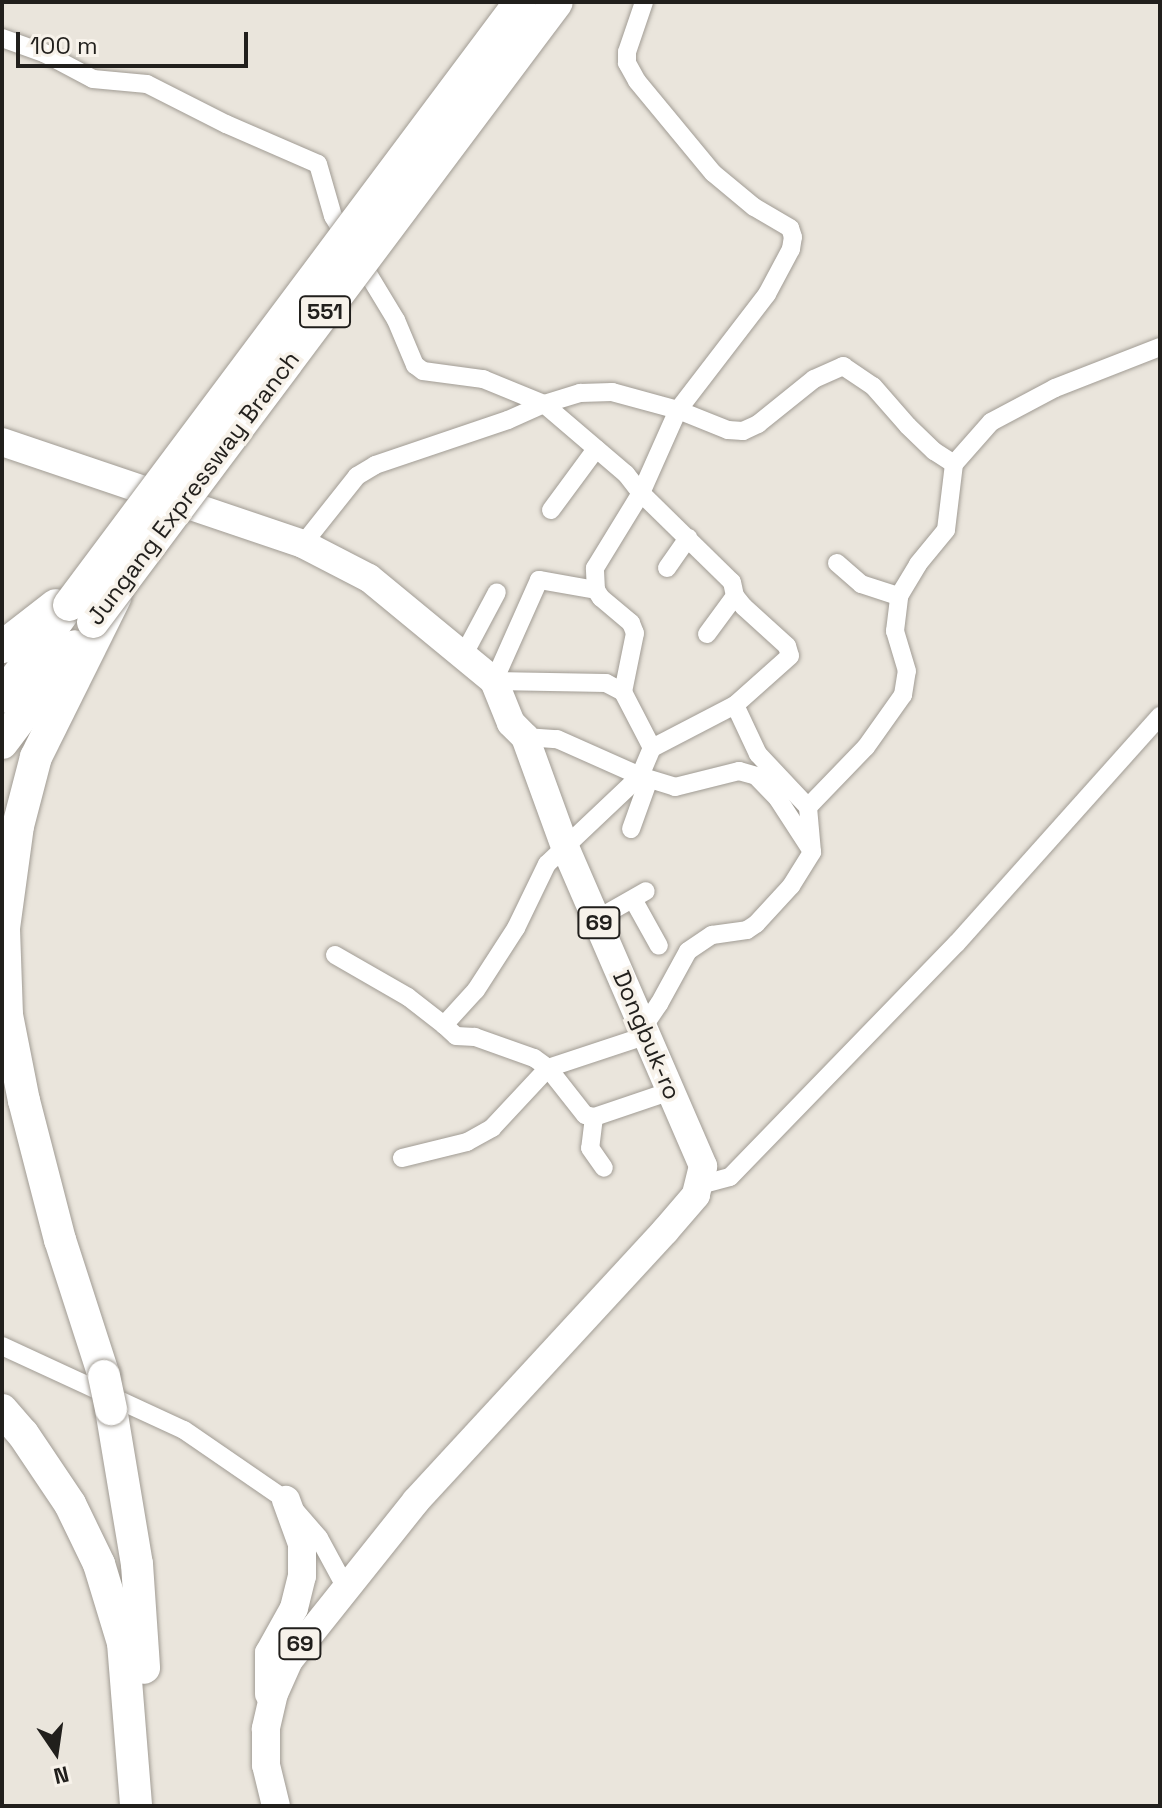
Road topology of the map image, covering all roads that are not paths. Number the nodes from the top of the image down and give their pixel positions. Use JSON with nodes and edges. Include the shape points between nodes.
{"nodes":[{"id":1,"x":520,"y":2,"type":"edge"},
{"id":2,"x":557,"y":2,"type":"edge"},
{"id":3,"x":644,"y":2,"type":"edge"},
{"id":4,"x":2,"y":38,"type":"edge"},
{"id":5,"x":1160,"y":347,"type":"edge"},
{"id":6,"x":544,"y":404,"type":"junction"},
{"id":7,"x":678,"y":410,"type":"junction"},
{"id":8,"x":2,"y":442,"type":"edge"},
{"id":9,"x":596,"y":449,"type":"junction"},
{"id":10,"x":954,"y":464,"type":"junction"},
{"id":11,"x":641,"y":493,"type":"junction"},
{"id":12,"x":551,"y":510,"type":"dead end"},
{"id":13,"x":688,"y":538,"type":"junction"},
{"id":14,"x":303,"y":544,"type":"junction"},
{"id":15,"x":837,"y":563,"type":"dead end"},
{"id":16,"x":667,"y":568,"type":"dead end"},
{"id":17,"x":90,"y":578,"type":"junction"},
{"id":18,"x":124,"y":580,"type":"junction"},
{"id":19,"x":596,"y":590,"type":"junction"},
{"id":20,"x":497,"y":592,"type":"dead end"},
{"id":21,"x":735,"y":596,"type":"junction"},
{"id":22,"x":899,"y":596,"type":"junction"},
{"id":23,"x":81,"y":614,"type":"junction"},
{"id":24,"x":707,"y":634,"type":"dead end"},
{"id":25,"x":2,"y":647,"type":"edge"},
{"id":26,"x":463,"y":656,"type":"junction"},
{"id":27,"x":494,"y":681,"type":"junction"},
{"id":28,"x":623,"y":692,"type":"junction"},
{"id":29,"x":2,"y":697,"type":"edge"},
{"id":30,"x":735,"y":705,"type":"junction"},
{"id":31,"x":1160,"y":716,"type":"edge"},
{"id":32,"x":525,"y":737,"type":"junction"},
{"id":33,"x":2,"y":743,"type":"edge"},
{"id":34,"x":652,"y":748,"type":"junction"},
{"id":35,"x":645,"y":777,"type":"junction"},
{"id":36,"x":808,"y":807,"type":"junction"},
{"id":37,"x":631,"y":829,"type":"dead end"},
{"id":38,"x":565,"y":847,"type":"junction"},
{"id":39,"x":812,"y":852,"type":"junction"},
{"id":40,"x":597,"y":919,"type":"junction"},
{"id":41,"x":659,"y":946,"type":"dead end"},
{"id":42,"x":335,"y":955,"type":"dead end"},
{"id":43,"x":444,"y":1025,"type":"junction"},
{"id":44,"x":646,"y":1030,"type":"junction"},
{"id":45,"x":548,"y":1068,"type":"junction"},
{"id":46,"x":671,"y":1091,"type":"junction"},
{"id":47,"x":594,"y":1117,"type":"junction"},
{"id":48,"x":402,"y":1158,"type":"dead end"},
{"id":49,"x":604,"y":1168,"type":"dead end"},
{"id":50,"x":696,"y":1186,"type":"junction"},
{"id":51,"x":2,"y":1346,"type":"edge"},
{"id":52,"x":2,"y":1410,"type":"edge"},
{"id":53,"x":286,"y":1500,"type":"junction"},
{"id":54,"x":345,"y":1586,"type":"junction"},
{"id":55,"x":269,"y":1711,"type":"junction"},
{"id":56,"x":140,"y":1727,"type":"junction"},
{"id":57,"x":136,"y":1806,"type":"edge"},
{"id":58,"x":149,"y":1806,"type":"edge"},
{"id":59,"x":276,"y":1806,"type":"edge"}],
"edges":[{"from":1,"to":17,"type":"highway","name":"Jungang Expressway Branch","number":"551","bridge":true},
{"from":2,"to":18,"type":"highway","name":"Jungang Expressway Branch","number":"551","bridge":true},
{"from":3,"to":7,"type":"street","via":[[627,52],[637,81],[713,173],[790,228],[793,237],[767,294]]},
{"from":4,"to":6,"type":"street","via":[[93,79],[147,84],[318,164],[333,216],[396,320],[415,365],[423,371],[483,379]]},
{"from":5,"to":10,"type":"street","via":[[1055,388],[991,422]]},
{"from":6,"to":7,"type":"street","via":[[580,393],[612,392]]},
{"from":6,"to":9,"type":"street"},
{"from":6,"to":14,"type":"street","via":[[375,465],[357,476]]},
{"from":7,"to":10,"type":"street","via":[[743,431],[814,379],[843,366],[873,386],[908,426]]},
{"from":7,"to":11,"type":"street"},
{"from":8,"to":14,"type":"main road","name":"Dongbuk-ro","number":"69"},
{"from":9,"to":11,"type":"street"},
{"from":9,"to":12,"type":"street"},
{"from":10,"to":22,"type":"street","via":[[946,530]]},
{"from":11,"to":13,"type":"street"},
{"from":11,"to":19,"type":"street","via":[[597,560]]},
{"from":13,"to":16,"type":"street"},
{"from":13,"to":21,"type":"street","via":[[732,582]]},
{"from":14,"to":26,"type":"main road","name":"Dongbuk-ro","number":"69","via":[[369,578]]},
{"from":15,"to":22,"type":"street","via":[[861,584]]},
{"from":17,"to":23,"type":"highway","name":"Jungang Expressway Branch","number":"551","bridge":true},
{"from":17,"to":25,"type":"highway"},
{"from":18,"to":23,"type":"highway","name":"Jungang Expressway Branch","number":"551","bridge":true},
{"from":18,"to":56,"type":"highway","bridge":true,"via":[[36,757],[18,826],[4,928],[7,1015],[24,1101],[111,1409],[137,1564]]},
{"from":19,"to":27,"type":"street","via":[[539,580]]},
{"from":19,"to":28,"type":"street","via":[[635,633]]},
{"from":20,"to":26,"type":"street"},
{"from":21,"to":24,"type":"street"},
{"from":21,"to":30,"type":"street","via":[[787,646],[790,656]]},
{"from":22,"to":36,"type":"street","via":[[895,631],[907,671],[903,695],[866,747]]},
{"from":23,"to":29,"type":"highway","name":"Jungang Expressway Branch","number":"551"},
{"from":23,"to":33,"type":"highway","name":"Jungang Expressway Branch","number":"551"},
{"from":26,"to":27,"type":"main road","name":"Dongbuk-ro","number":"69"},
{"from":27,"to":28,"type":"street","via":[[606,683]]},
{"from":27,"to":32,"type":"main road","name":"Dongbuk-ro","number":"69","via":[[511,723]]},
{"from":28,"to":34,"type":"street"},
{"from":30,"to":34,"type":"street"},
{"from":30,"to":36,"type":"street","via":[[758,754]]},
{"from":31,"to":50,"type":"street","via":[[957,943],[730,1177]]},
{"from":32,"to":35,"type":"street","via":[[557,739]]},
{"from":32,"to":38,"type":"main road","name":"Dongbuk-ro","number":"69"},
{"from":34,"to":35,"type":"street"},
{"from":35,"to":37,"type":"street"},
{"from":35,"to":38,"type":"street"},
{"from":35,"to":39,"type":"street","via":[[675,787],[739,771],[756,776],[778,799]]},
{"from":36,"to":39,"type":"street"},
{"from":38,"to":40,"type":"main road","name":"Dongbuk-ro","number":"69"},
{"from":38,"to":43,"type":"street","via":[[537,879],[516,928],[476,990]]},
{"from":39,"to":44,"type":"street","via":[[791,886],[756,924],[712,935],[688,951]]},
{"from":40,"to":41,"type":"street","via":[[640,896]]},
{"from":40,"to":44,"type":"main road","name":"Dongbuk-ro","number":"69"},
{"from":42,"to":43,"type":"street","via":[[408,997]]},
{"from":43,"to":45,"type":"street","via":[[456,1036],[475,1037]]},
{"from":44,"to":45,"type":"street"},
{"from":44,"to":46,"type":"main road","name":"Dongbuk-ro","number":"69"},
{"from":45,"to":47,"type":"street","via":[[574,1104]]},
{"from":45,"to":48,"type":"street","via":[[492,1128],[467,1142]]},
{"from":46,"to":47,"type":"street"},
{"from":46,"to":50,"type":"main road","name":"Dongbuk-ro","number":"69","via":[[703,1166]]},
{"from":47,"to":49,"type":"street","via":[[590,1148]]},
{"from":50,"to":54,"type":"main road","number":"69","via":[[696,1195],[665,1231],[416,1501]]},
{"from":51,"to":53,"type":"street","via":[[184,1430]]},
{"from":52,"to":56,"type":"highway","via":[[70,1504],[99,1564],[123,1643]]},
{"from":53,"to":54,"type":"street","via":[[319,1538]]},
{"from":53,"to":55,"type":"main road","via":[[299,1528],[302,1576],[294,1608],[269,1653]]},
{"from":54,"to":55,"type":"main road","number":"69","via":[[289,1660]]},
{"from":55,"to":59,"type":"main road","number":"69","via":[[266,1765]]},
{"from":56,"to":57,"type":"highway"},
{"from":56,"to":58,"type":"highway"}]}
